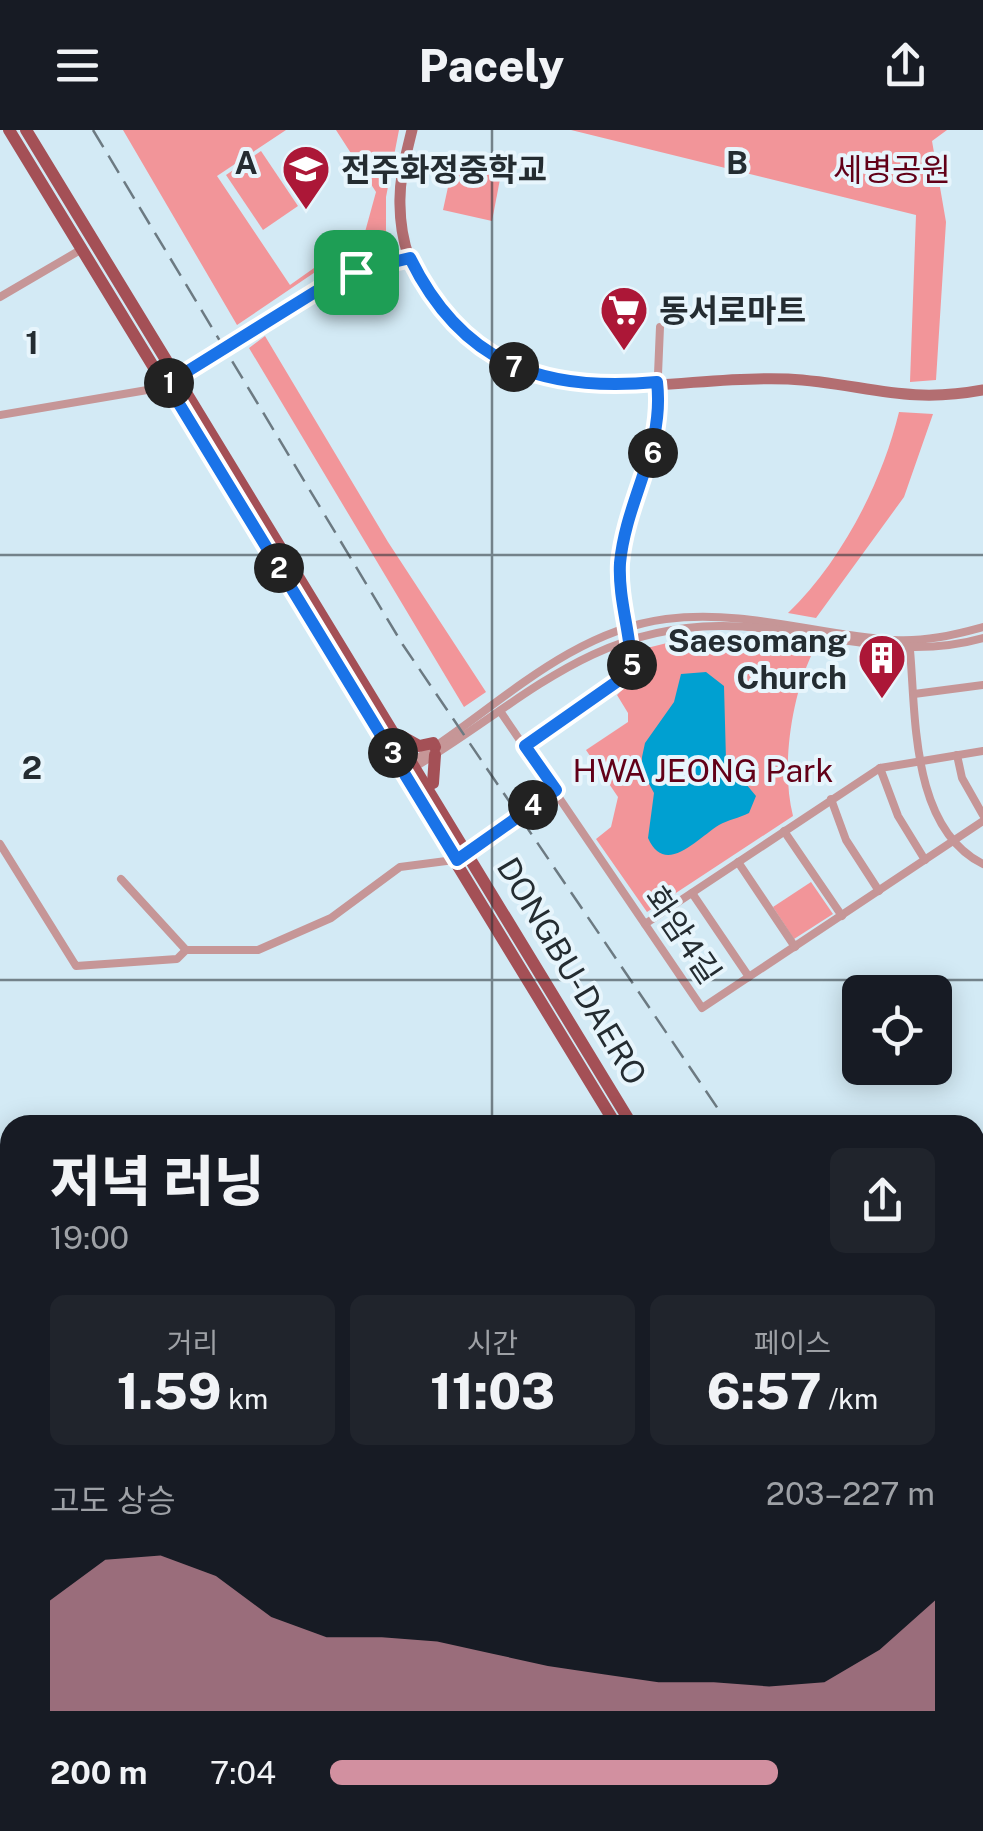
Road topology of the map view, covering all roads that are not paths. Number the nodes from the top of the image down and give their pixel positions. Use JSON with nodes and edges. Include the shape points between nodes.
{"nodes":[{"id":1,"x":9,"y":130,"type":"edge"},
{"id":2,"x":26,"y":130,"type":"edge"},
{"id":3,"x":412,"y":130,"type":"edge"},
{"id":4,"x":84,"y":248,"type":"junction"},
{"id":5,"x":410,"y":258,"type":"junction"},
{"id":6,"x":0,"y":297,"type":"edge"},
{"id":7,"x":660,"y":327,"type":"dead end"},
{"id":8,"x":172,"y":380,"type":"junction"},
{"id":9,"x":657,"y":382,"type":"junction"},
{"id":10,"x":983,"y":390,"type":"edge"},
{"id":11,"x":0,"y":414,"type":"edge"},
{"id":12,"x":983,"y":627,"type":"edge"},
{"id":13,"x":628,"y":632,"type":"junction"},
{"id":14,"x":983,"y":638,"type":"edge"},
{"id":15,"x":910,"y":650,"type":"junction"},
{"id":16,"x":983,"y":686,"type":"edge"},
{"id":17,"x":914,"y":694,"type":"junction"},
{"id":18,"x":500,"y":711,"type":"junction"},
{"id":19,"x":478,"y":721,"type":"junction"},
{"id":20,"x":397,"y":738,"type":"junction"},
{"id":21,"x":525,"y":746,"type":"junction"},
{"id":22,"x":437,"y":749,"type":"junction"},
{"id":23,"x":983,"y":751,"type":"edge"},
{"id":24,"x":957,"y":755,"type":"junction"},
{"id":25,"x":917,"y":758,"type":"junction"},
{"id":26,"x":408,"y":767,"type":"junction"},
{"id":27,"x":880,"y":768,"type":"junction"},
{"id":28,"x":427,"y":786,"type":"junction"},
{"id":29,"x":556,"y":790,"type":"junction"},
{"id":30,"x":831,"y":799,"type":"junction"},
{"id":31,"x":983,"y":818,"type":"edge"},
{"id":32,"x":784,"y":831,"type":"junction"},
{"id":33,"x":956,"y":840,"type":"junction"},
{"id":34,"x":0,"y":844,"type":"edge"},
{"id":35,"x":463,"y":857,"type":"junction"},
{"id":36,"x":925,"y":860,"type":"junction"},
{"id":37,"x":738,"y":862,"type":"junction"},
{"id":38,"x":983,"y":864,"type":"edge"},
{"id":39,"x":121,"y":879,"type":"dead end"},
{"id":40,"x":880,"y":891,"type":"junction"},
{"id":41,"x":692,"y":893,"type":"junction"},
{"id":42,"x":842,"y":916,"type":"junction"},
{"id":43,"x":645,"y":924,"type":"junction"},
{"id":44,"x":794,"y":947,"type":"junction"},
{"id":45,"x":186,"y":950,"type":"junction"},
{"id":46,"x":749,"y":978,"type":"junction"},
{"id":47,"x":610,"y":1115,"type":"edge"},
{"id":48,"x":626,"y":1115,"type":"edge"}],
"edges":[{"from":1,"to":4,"type":"main road","name":"DONGBU-DAERO"},
{"from":2,"to":8,"type":"main road","name":"DONGBU-DAERO"},
{"from":3,"to":5,"type":"street","via":[[400,207]]},
{"from":4,"to":6,"type":"street"},
{"from":4,"to":8,"type":"main road","name":"DONGBU-DAERO"},
{"from":5,"to":8,"type":"street","via":[[344,274]]},
{"from":5,"to":9,"type":"street","via":[[446,319],[491,356],[536,376],[606,386]]},
{"from":7,"to":9,"type":"street"},
{"from":8,"to":11,"type":"street"},
{"from":8,"to":20,"type":"main road","name":"DONGBU-DAERO"},
{"from":8,"to":26,"type":"main road","name":"DONGBU-DAERO"},
{"from":9,"to":10,"type":"street","via":[[787,379],[916,398]]},
{"from":9,"to":13,"type":"street","via":[[655,446],[620,561]]},
{"from":12,"to":13,"type":"street","via":[[894,640],[722,617],[665,619]]},
{"from":13,"to":15,"type":"street","via":[[722,626]]},
{"from":13,"to":18,"type":"street"},
{"from":13,"to":19,"type":"street","via":[[552,663]]},
{"from":13,"to":21,"type":"street","via":[[632,671]]},
{"from":14,"to":15,"type":"street"},
{"from":15,"to":17,"type":"street"},
{"from":16,"to":17,"type":"street"},
{"from":17,"to":25,"type":"street"},
{"from":18,"to":19,"type":"street"},
{"from":18,"to":21,"type":"street","name":"화암4길"},
{"from":19,"to":22,"type":"street"},
{"from":20,"to":22,"type":"main road","via":[[404,734],[418,746],[433,743]]},
{"from":20,"to":26,"type":"main road","name":"DONGBU-DAERO"},
{"from":21,"to":29,"type":"street","name":"화암4길"},
{"from":22,"to":26,"type":"street"},
{"from":22,"to":28,"type":"main road"},
{"from":23,"to":24,"type":"street"},
{"from":24,"to":25,"type":"street"},
{"from":24,"to":31,"type":"street"},
{"from":25,"to":27,"type":"street"},
{"from":25,"to":33,"type":"street"},
{"from":26,"to":28,"type":"main road","name":"DONGBU-DAERO"},
{"from":26,"to":35,"type":"main road","name":"DONGBU-DAERO"},
{"from":27,"to":30,"type":"street"},
{"from":27,"to":36,"type":"street"},
{"from":28,"to":35,"type":"main road","name":"DONGBU-DAERO"},
{"from":29,"to":35,"type":"street"},
{"from":29,"to":43,"type":"street","name":"화암4길"},
{"from":30,"to":32,"type":"street"},
{"from":30,"to":40,"type":"street","via":[[846,840]]},
{"from":31,"to":33,"type":"street","name":"화암4길"},
{"from":32,"to":37,"type":"street"},
{"from":32,"to":42,"type":"street"},
{"from":33,"to":36,"type":"street","name":"화암4길"},
{"from":33,"to":38,"type":"street"},
{"from":34,"to":45,"type":"street","via":[[76,966],[177,959]]},
{"from":35,"to":45,"type":"street","via":[[400,866],[332,918],[258,950]]},
{"from":35,"to":47,"type":"main road","name":"DONGBU-DAERO"},
{"from":35,"to":48,"type":"main road","name":"DONGBU-DAERO"},
{"from":36,"to":40,"type":"street","name":"화암4길"},
{"from":37,"to":41,"type":"street"},
{"from":37,"to":44,"type":"street"},
{"from":39,"to":45,"type":"street"},
{"from":40,"to":42,"type":"street","name":"화암4길"},
{"from":41,"to":43,"type":"street"},
{"from":41,"to":46,"type":"street"},
{"from":42,"to":44,"type":"street","name":"화암4길"},
{"from":43,"to":46,"type":"street","name":"화암4길","via":[[702,1008]]},
{"from":44,"to":46,"type":"street","name":"화암4길"}]}
